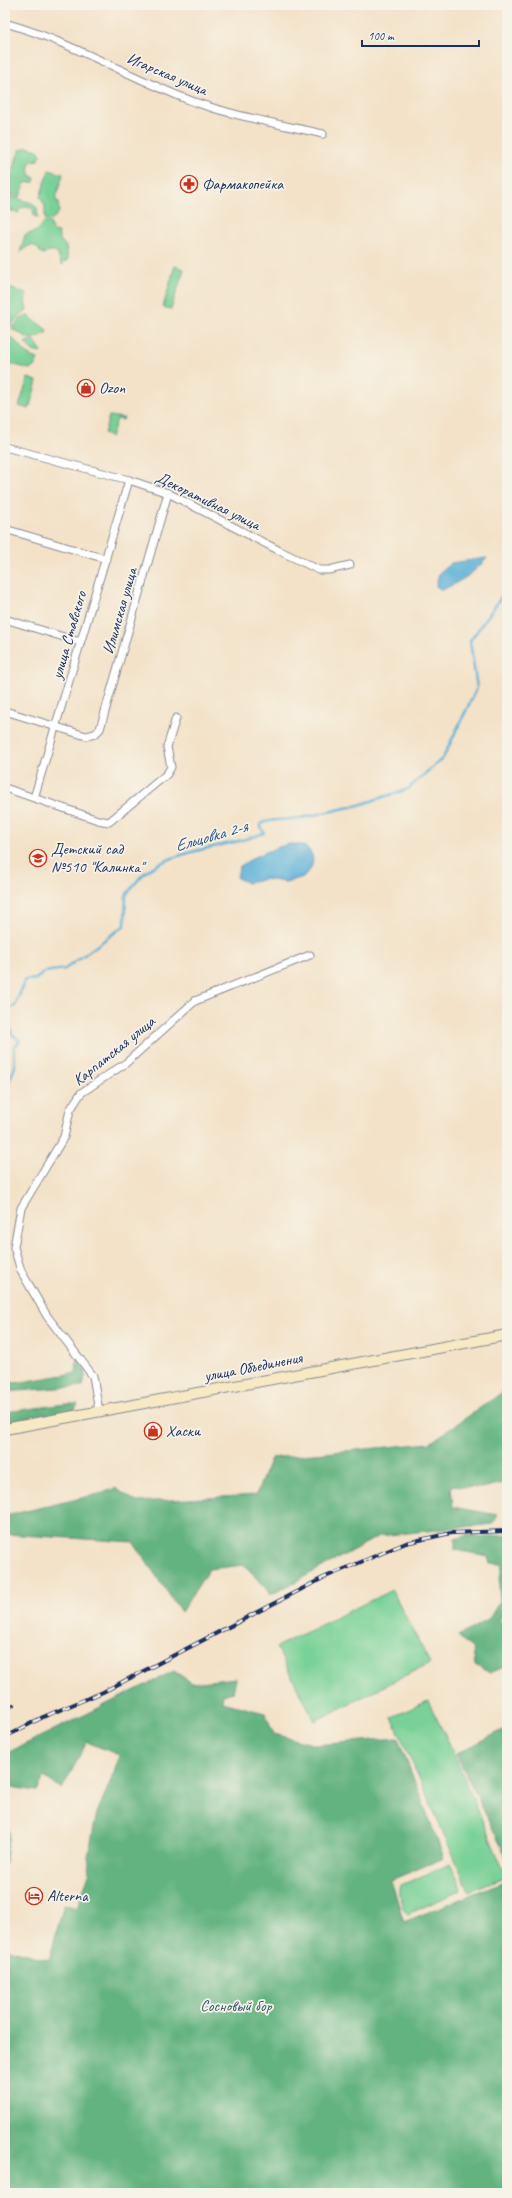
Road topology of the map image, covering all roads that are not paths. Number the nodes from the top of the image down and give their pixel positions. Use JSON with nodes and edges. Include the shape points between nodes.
{"nodes":[{"id":1,"x":5,"y":24,"type":"edge"},
{"id":2,"x":323,"y":134,"type":"dead end"},
{"id":3,"x":5,"y":447,"type":"edge"},
{"id":4,"x":128,"y":480,"type":"junction"},
{"id":5,"x":168,"y":493,"type":"junction"},
{"id":6,"x":5,"y":529,"type":"edge"},
{"id":7,"x":106,"y":559,"type":"junction"},
{"id":8,"x":350,"y":566,"type":"dead end"},
{"id":9,"x":5,"y":619,"type":"edge"},
{"id":10,"x":80,"y":642,"type":"junction"},
{"id":11,"x":5,"y":711,"type":"edge"},
{"id":12,"x":176,"y":718,"type":"dead end"},
{"id":13,"x":57,"y":727,"type":"junction"},
{"id":14,"x":5,"y":788,"type":"edge"},
{"id":15,"x":34,"y":798,"type":"junction"},
{"id":16,"x":310,"y":955,"type":"dead end"},
{"id":17,"x":507,"y":1335,"type":"edge"},
{"id":18,"x":99,"y":1411,"type":"junction"},
{"id":19,"x":5,"y":1429,"type":"edge"}],
"edges":[{"from":1,"to":2,"type":"street","name":"Игарская улица","via":[[38,32],[178,96],[209,107]]},
{"from":3,"to":4,"type":"street","name":"Декоративная улица"},
{"from":4,"to":5,"type":"street","name":"Декоративная улица"},
{"from":4,"to":7,"type":"street","name":"улица Ставского"},
{"from":5,"to":8,"type":"street","name":"Декоративная улица","via":[[320,570]]},
{"from":5,"to":13,"type":"street","name":"Илимская улица","via":[[100,729],[95,734],[86,736]]},
{"from":6,"to":7,"type":"street"},
{"from":7,"to":10,"type":"street","name":"улица Ставского"},
{"from":9,"to":10,"type":"street"},
{"from":10,"to":13,"type":"street","name":"улица Ставского"},
{"from":11,"to":13,"type":"street"},
{"from":12,"to":15,"type":"street","via":[[168,747],[171,767],[167,774],[109,822]]},
{"from":13,"to":15,"type":"street","name":"улица Ставского"},
{"from":14,"to":15,"type":"street"},
{"from":16,"to":18,"type":"street","name":"Карпатская улица","via":[[195,1001],[126,1063],[80,1093],[70,1110],[64,1138],[21,1208],[14,1246],[21,1271],[47,1316],[93,1376]]},
{"from":17,"to":18,"type":"main road","name":"улица Объединения"},
{"from":18,"to":19,"type":"main road","name":"улица Объединения"}]}
